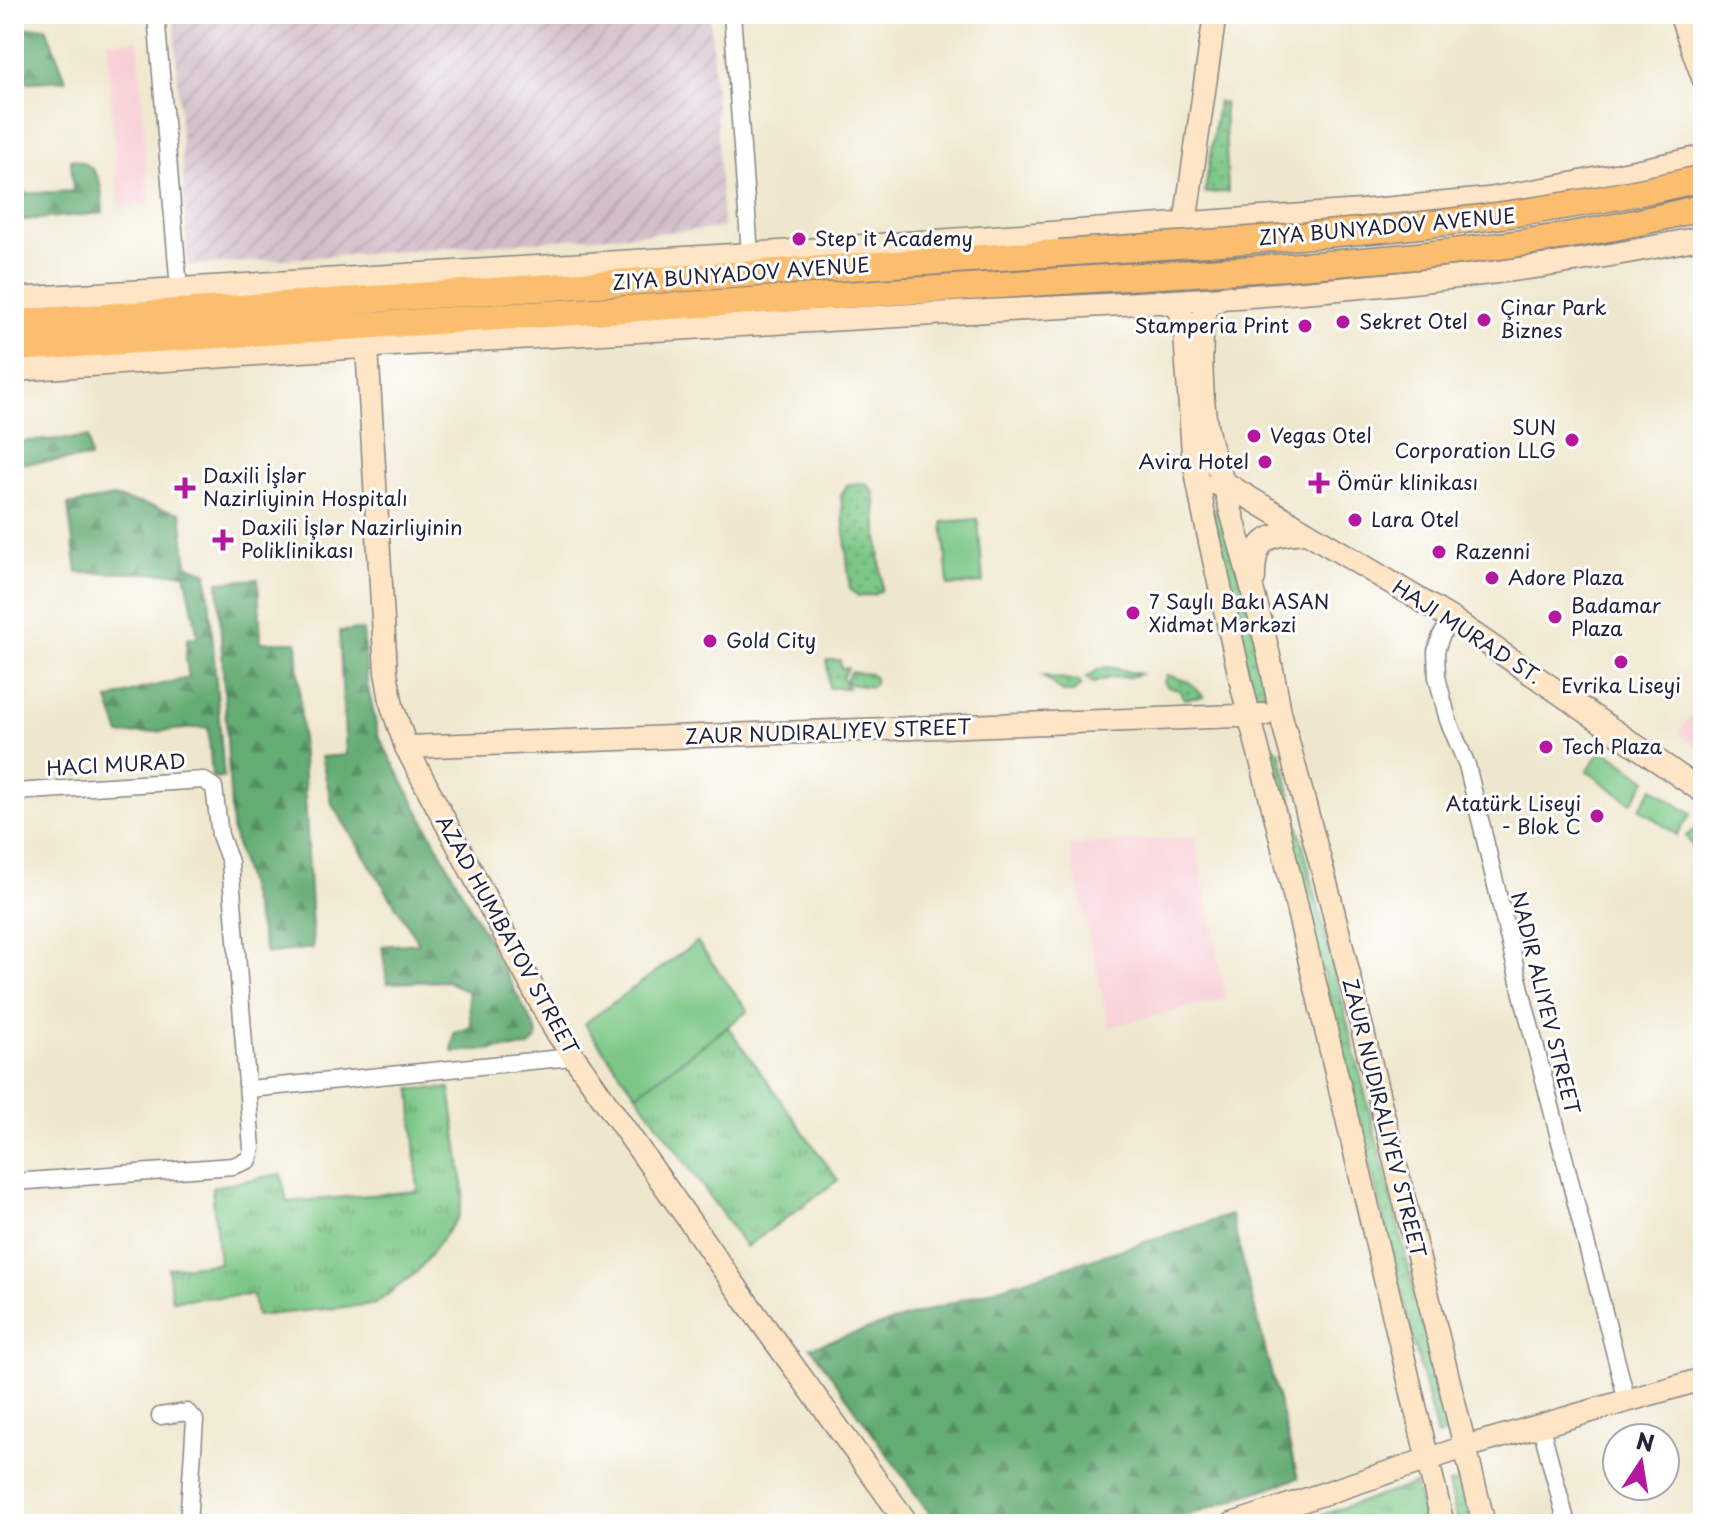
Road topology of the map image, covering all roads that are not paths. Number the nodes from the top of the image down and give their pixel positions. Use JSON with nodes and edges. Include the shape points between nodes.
{"nodes":[{"id":1,"x":156,"y":14,"type":"edge"},
{"id":2,"x":732,"y":14,"type":"edge"},
{"id":3,"x":1215,"y":14,"type":"edge"},
{"id":4,"x":1680,"y":14,"type":"edge"},
{"id":5,"x":1703,"y":78,"type":"edge"},
{"id":6,"x":1703,"y":157,"type":"edge"},
{"id":7,"x":1703,"y":178,"type":"edge"},
{"id":8,"x":1561,"y":186,"type":"junction"},
{"id":9,"x":1703,"y":207,"type":"edge"},
{"id":10,"x":1185,"y":224,"type":"junction"},
{"id":11,"x":1703,"y":237,"type":"edge"},
{"id":12,"x":750,"y":254,"type":"junction"},
{"id":13,"x":999,"y":257,"type":"junction"},
{"id":14,"x":1589,"y":260,"type":"junction"},
{"id":15,"x":999,"y":286,"type":"junction"},
{"id":16,"x":179,"y":289,"type":"junction"},
{"id":17,"x":1227,"y":296,"type":"junction"},
{"id":18,"x":581,"y":298,"type":"junction"},
{"id":19,"x":14,"y":299,"type":"edge"},
{"id":20,"x":1158,"y":300,"type":"junction"},
{"id":21,"x":432,"y":307,"type":"junction"},
{"id":22,"x":14,"y":323,"type":"edge"},
{"id":23,"x":751,"y":323,"type":"junction"},
{"id":24,"x":367,"y":346,"type":"junction"},
{"id":25,"x":14,"y":348,"type":"edge"},
{"id":26,"x":14,"y":370,"type":"edge"},
{"id":27,"x":1223,"y":482,"type":"junction"},
{"id":28,"x":1203,"y":510,"type":"junction"},
{"id":29,"x":1305,"y":532,"type":"junction"},
{"id":30,"x":1254,"y":599,"type":"junction"},
{"id":31,"x":1452,"y":619,"type":"junction"},
{"id":32,"x":1280,"y":712,"type":"junction"},
{"id":33,"x":1250,"y":717,"type":"junction"},
{"id":34,"x":406,"y":747,"type":"junction"},
{"id":35,"x":14,"y":792,"type":"edge"},
{"id":36,"x":1703,"y":792,"type":"edge"},
{"id":37,"x":572,"y":1057,"type":"junction"},
{"id":38,"x":249,"y":1089,"type":"junction"},
{"id":39,"x":14,"y":1182,"type":"edge"},
{"id":40,"x":1703,"y":1379,"type":"edge"},
{"id":41,"x":1627,"y":1401,"type":"junction"},
{"id":42,"x":160,"y":1416,"type":"dead end"},
{"id":43,"x":1541,"y":1427,"type":"junction"},
{"id":44,"x":1465,"y":1447,"type":"junction"},
{"id":45,"x":1427,"y":1459,"type":"junction"},
{"id":46,"x":188,"y":1524,"type":"edge"},
{"id":47,"x":908,"y":1524,"type":"edge"},
{"id":48,"x":1232,"y":1524,"type":"edge"},
{"id":49,"x":1443,"y":1524,"type":"edge"},
{"id":50,"x":1484,"y":1524,"type":"edge"},
{"id":51,"x":1567,"y":1524,"type":"edge"}],
"edges":[{"from":1,"to":16,"type":"street"},
{"from":2,"to":12,"type":"street"},
{"from":3,"to":10,"type":"street"},
{"from":4,"to":5,"type":"street"},
{"from":6,"to":8,"type":"street","name":"ZIYA BUNYADOV AVENUE"},
{"from":7,"to":13,"type":"main road","name":"ZIYA BUNYADOV AVENUE","bridge":true,"via":[[1624,197],[1449,224]]},
{"from":8,"to":10,"type":"street","name":"ZIYA BUNYADOV AVENUE","via":[[1488,199]]},
{"from":8,"to":14,"type":"street","via":[[1596,191],[1618,213],[1614,243]]},
{"from":9,"to":15,"type":"main road","name":"ZIYA BUNYADOV AVENUE","bridge":true,"via":[[1453,253]]},
{"from":10,"to":12,"type":"street","name":"ZIYA BUNYADOV AVENUE"},
{"from":11,"to":14,"type":"street"},
{"from":12,"to":13,"type":"street"},
{"from":12,"to":16,"type":"street","name":"ZIYA BUNYADOV AVENUE"},
{"from":12,"to":18,"type":"street"},
{"from":13,"to":18,"type":"main road","name":"ZIYA BUNYADOV AVENUE"},
{"from":14,"to":17,"type":"street","via":[[1456,279]]},
{"from":15,"to":18,"type":"main road","name":"ZIYA BUNYADOV AVENUE"},
{"from":15,"to":23,"type":"street"},
{"from":16,"to":19,"type":"street","name":"ZIYA BUNYADOV AVENUE"},
{"from":17,"to":20,"type":"street"},
{"from":17,"to":27,"type":"street","name":"ZAUR NUDIRALIYEV STREET","via":[[1205,310],[1202,330],[1209,443]]},
{"from":18,"to":21,"type":"main road","name":"ZIYA BUNYADOV AVENUE"},
{"from":18,"to":23,"type":"street"},
{"from":20,"to":23,"type":"street"},
{"from":20,"to":28,"type":"street","name":"ZAUR NUDIRALIYEV STREET","via":[[1177,306],[1184,319],[1191,444]]},
{"from":21,"to":22,"type":"main road","name":"ZIYA BUNYADOV AVENUE"},
{"from":21,"to":25,"type":"main road","name":"ZIYA BUNYADOV AVENUE"},
{"from":23,"to":24,"type":"street"},
{"from":24,"to":26,"type":"street"},
{"from":24,"to":34,"type":"street","name":"AZAD HUMBATOV STREET","via":[[386,672]]},
{"from":27,"to":28,"type":"street","via":[[1207,491]]},
{"from":27,"to":29,"type":"street","name":"HAJI MURAD ST."},
{"from":27,"to":30,"type":"street","name":"ZAUR NUDIRALIYEV STREET"},
{"from":28,"to":33,"type":"street","name":"ZAUR NUDIRALIYEV STREET"},
{"from":29,"to":30,"type":"street","via":[[1271,537],[1258,546]]},
{"from":29,"to":31,"type":"street","name":"HAJI MURAD ST."},
{"from":30,"to":32,"type":"street","name":"ZAUR NUDIRALIYEV STREET"},
{"from":31,"to":36,"type":"street","name":"HAJI MURAD ST."},
{"from":31,"to":41,"type":"street","name":"NADIR ALIYEV STREET","via":[[1436,651],[1437,677],[1475,794]]},
{"from":32,"to":33,"type":"street","name":"ZAUR NUDIRALIYEV STREET"},
{"from":32,"to":44,"type":"street","name":"ZAUR NUDIRALIYEV STREET"},
{"from":33,"to":34,"type":"street","name":"ZAUR NUDIRALIYEV STREET"},
{"from":33,"to":45,"type":"street","name":"ZAUR NUDIRALIYEV STREET"},
{"from":34,"to":37,"type":"street","name":"AZAD HUMBATOV STREET"},
{"from":35,"to":38,"type":"street","via":[[211,783],[230,862]]},
{"from":37,"to":38,"type":"street"},
{"from":37,"to":47,"type":"street","name":"AZAD HUMBATOV STREET"},
{"from":38,"to":39,"type":"street","via":[[252,1155],[244,1164]]},
{"from":40,"to":41,"type":"street"},
{"from":41,"to":43,"type":"street"},
{"from":42,"to":46,"type":"street","via":[[187,1412],[195,1420]]},
{"from":43,"to":44,"type":"street"},
{"from":43,"to":51,"type":"street"},
{"from":44,"to":45,"type":"street"},
{"from":44,"to":50,"type":"street","name":"ZAUR NUDIRALIYEV STREET"},
{"from":45,"to":48,"type":"street"},
{"from":45,"to":49,"type":"street","name":"ZAUR NUDIRALIYEV STREET"}]}
